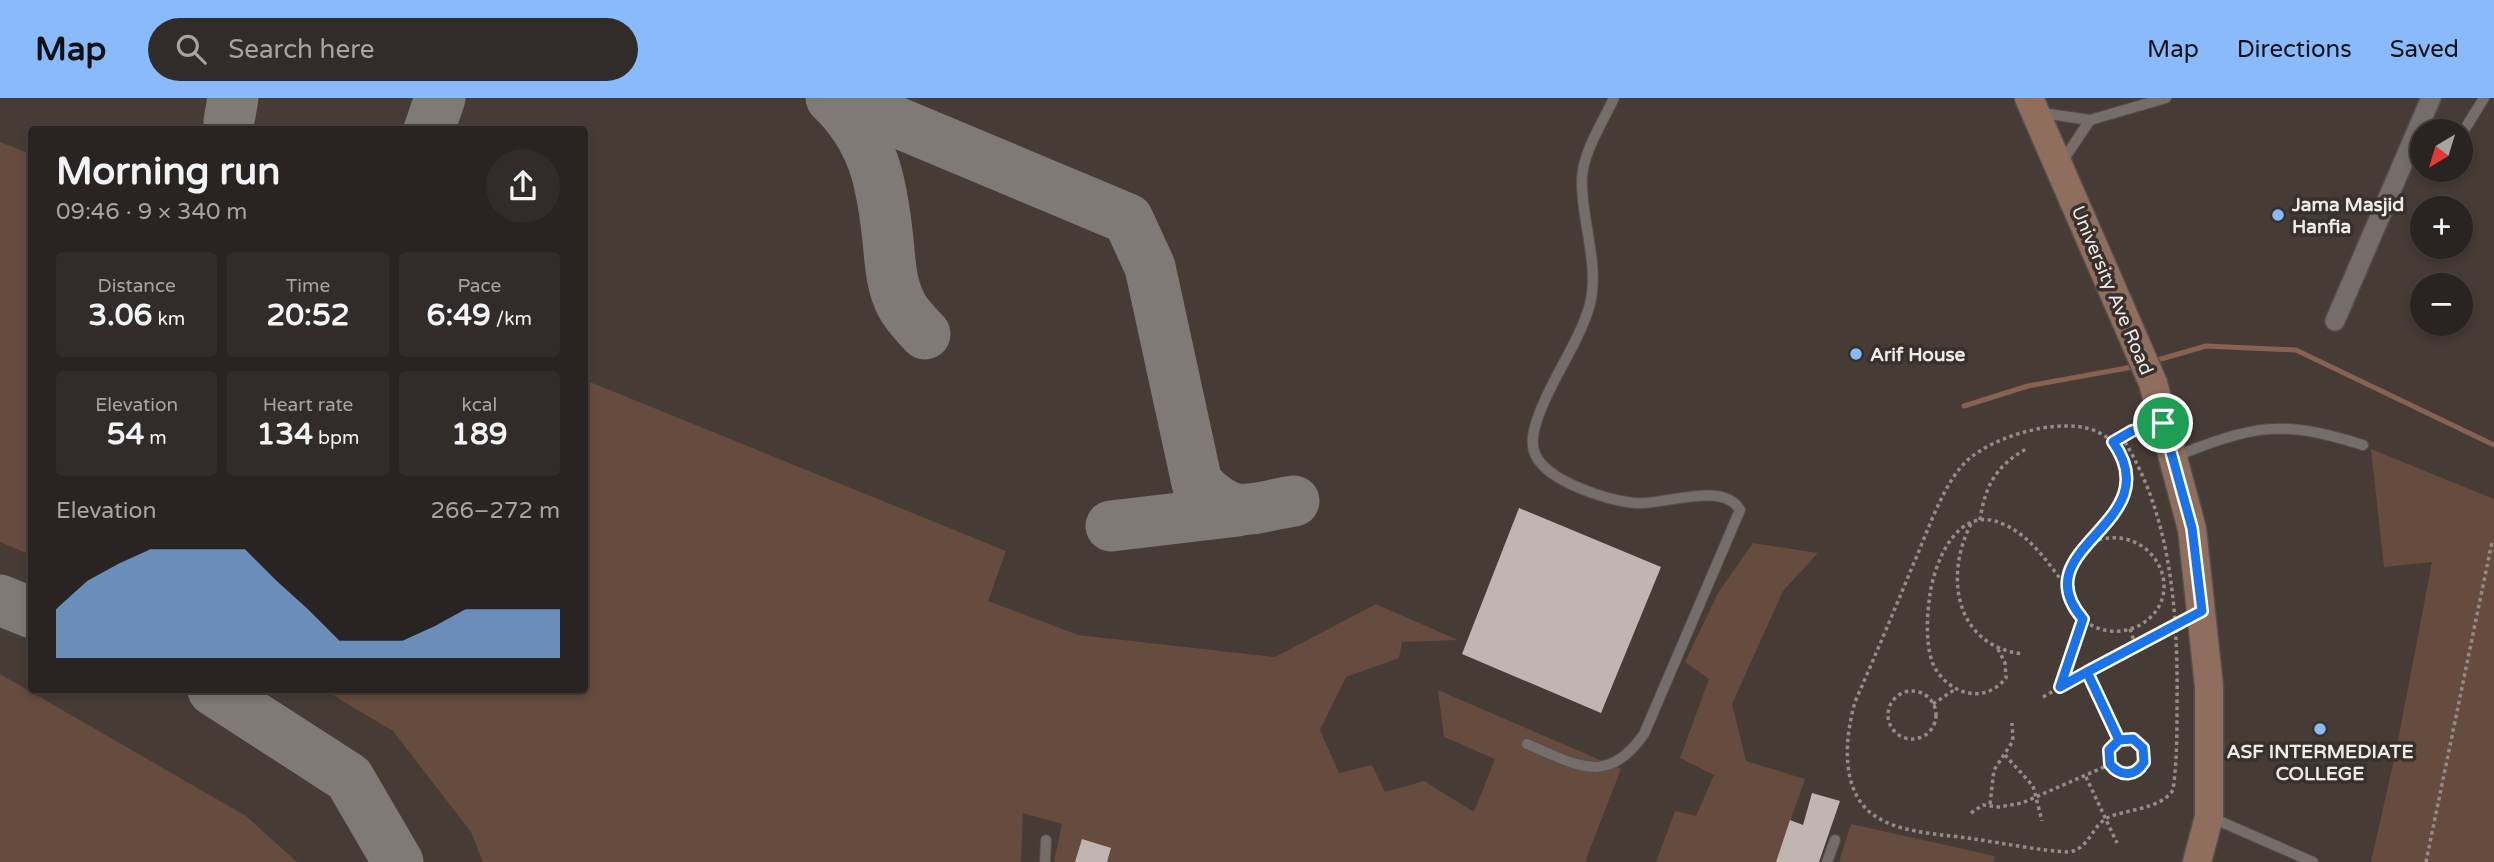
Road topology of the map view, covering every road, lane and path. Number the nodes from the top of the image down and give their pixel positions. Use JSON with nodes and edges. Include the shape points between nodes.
{"nodes":[{"id":1,"x":1614,"y":98,"type":"edge"},
{"id":2,"x":2166,"y":98,"type":"edge"},
{"id":3,"x":2431,"y":98,"type":"edge"},
{"id":4,"x":2484,"y":98,"type":"edge"},
{"id":5,"x":2032,"y":104,"type":"edge"},
{"id":6,"x":2471,"y":119,"type":"edge"},
{"id":7,"x":2090,"y":120,"type":"junction"},
{"id":8,"x":2060,"y":165,"type":"junction"},
{"id":9,"x":2335,"y":321,"type":"dead end"},
{"id":10,"x":2163,"y":423,"type":"junction"},
{"id":11,"x":2121,"y":436,"type":"junction"},
{"id":12,"x":2113,"y":442,"type":"junction"},
{"id":13,"x":2363,"y":445,"type":"dead end"},
{"id":14,"x":2028,"y":448,"type":"dead end"},
{"id":15,"x":2173,"y":457,"type":"junction"},
{"id":16,"x":1980,"y":520,"type":"junction"},
{"id":17,"x":1972,"y":522,"type":"junction"},
{"id":18,"x":2092,"y":542,"type":"junction"},
{"id":19,"x":2492,"y":542,"type":"dead end"},
{"id":20,"x":2068,"y":590,"type":"junction"},
{"id":21,"x":2202,"y":611,"type":"junction"},
{"id":22,"x":2083,"y":619,"type":"junction"},
{"id":23,"x":2175,"y":622,"type":"junction"},
{"id":24,"x":2130,"y":629,"type":"junction"},
{"id":25,"x":2135,"y":645,"type":"junction"},
{"id":26,"x":1998,"y":649,"type":"junction"},
{"id":27,"x":2023,"y":654,"type":"dead end"},
{"id":28,"x":2087,"y":672,"type":"junction"},
{"id":29,"x":2060,"y":687,"type":"junction"},
{"id":30,"x":1954,"y":690,"type":"junction"},
{"id":31,"x":2043,"y":697,"type":"dead end"},
{"id":32,"x":1933,"y":704,"type":"junction"},
{"id":33,"x":2012,"y":723,"type":"dead end"},
{"id":34,"x":2119,"y":740,"type":"junction"},
{"id":35,"x":1527,"y":744,"type":"dead end"},
{"id":36,"x":2005,"y":755,"type":"junction"},
{"id":37,"x":2110,"y":764,"type":"junction"},
{"id":38,"x":2085,"y":777,"type":"junction"},
{"id":39,"x":2037,"y":797,"type":"junction"},
{"id":40,"x":1990,"y":804,"type":"junction"},
{"id":41,"x":1971,"y":813,"type":"dead end"},
{"id":42,"x":2209,"y":817,"type":"junction"},
{"id":43,"x":2105,"y":818,"type":"junction"},
{"id":44,"x":2042,"y":821,"type":"dead end"},
{"id":45,"x":1835,"y":840,"type":"dead end"},
{"id":46,"x":1046,"y":841,"type":"dead end"},
{"id":47,"x":2117,"y":843,"type":"dead end"},
{"id":48,"x":1045,"y":862,"type":"edge"},
{"id":49,"x":1827,"y":862,"type":"edge"},
{"id":50,"x":2197,"y":862,"type":"edge"},
{"id":51,"x":2313,"y":862,"type":"edge"},
{"id":52,"x":2426,"y":862,"type":"edge"}],
"edges":[{"from":1,"to":35,"type":"lane","via":[[1582,174],[1592,274],[1589,305],[1537,419],[1532,445],[1536,458],[1547,468],[1592,493],[1637,504],[1721,496],[1740,510],[1644,734],[1630,754],[1617,764],[1596,767]]},
{"from":2,"to":7,"type":"lane"},
{"from":3,"to":9,"type":"street"},
{"from":4,"to":6,"type":"lane"},
{"from":5,"to":7,"type":"lane"},
{"from":5,"to":8,"type":"street","name":"University Ave Road"},
{"from":7,"to":8,"type":"lane"},
{"from":8,"to":10,"type":"street","name":"University Ave Road","via":[[2148,370]]},
{"from":10,"to":11,"type":"path"},
{"from":10,"to":15,"type":"street","name":"University Ave Road"},
{"from":11,"to":12,"type":"path"},
{"from":11,"to":23,"type":"path","via":[[2146,481],[2165,548]]},
{"from":12,"to":18,"type":"path","via":[[2129,474],[2116,508]]},
{"from":12,"to":43,"type":"path","via":[[2095,429],[2063,425],[2003,440],[1968,459],[1934,517],[1847,730],[1847,758],[1857,794],[1874,816],[1888,823],[2069,852],[2085,846]]},
{"from":13,"to":15,"type":"lane","via":[[2316,430],[2276,426],[2229,435]]},
{"from":14,"to":16,"type":"path","via":[[1996,473],[1984,494]]},
{"from":15,"to":21,"type":"street","name":"University Ave Road","via":[[2192,528]]},
{"from":16,"to":17,"type":"path"},
{"from":16,"to":20,"type":"path","via":[[2002,523],[2018,533]]},
{"from":17,"to":26,"type":"path","via":[[1961,543],[1958,589],[1970,627]]},
{"from":17,"to":30,"type":"path","via":[[1950,539],[1941,553],[1928,605],[1933,663]]},
{"from":18,"to":20,"type":"path","via":[[2070,567]]},
{"from":18,"to":24,"type":"path","via":[[2114,536],[2136,541],[2159,565],[2161,598],[2149,618]]},
{"from":19,"to":52,"type":"path"},
{"from":20,"to":22,"type":"path"},
{"from":21,"to":23,"type":"path"},
{"from":21,"to":42,"type":"street","name":"University Ave Road","via":[[2209,686]]},
{"from":22,"to":24,"type":"path","via":[[2105,631]]},
{"from":22,"to":29,"type":"path"},
{"from":23,"to":25,"type":"path"},
{"from":23,"to":43,"type":"path","via":[[2173,790],[2164,800]]},
{"from":24,"to":25,"type":"path"},
{"from":25,"to":28,"type":"path"},
{"from":26,"to":27,"type":"path"},
{"from":26,"to":30,"type":"path","via":[[2007,671],[1998,687],[1977,695]]},
{"from":28,"to":29,"type":"path"},
{"from":28,"to":34,"type":"path"},
{"from":29,"to":31,"type":"path"},
{"from":30,"to":32,"type":"path"},
{"from":32,"to":32,"type":"path","via":[[1932,729],[1919,738],[1903,737],[1891,726],[1888,710],[1897,696],[1921,693]]},
{"from":33,"to":36,"type":"path","via":[[2013,741]]},
{"from":34,"to":37,"type":"path","via":[[2109,750]]},
{"from":34,"to":37,"type":"path","via":[[2138,742],[2144,762],[2128,774]]},
{"from":36,"to":39,"type":"path","via":[[2025,773]]},
{"from":36,"to":40,"type":"path","via":[[1994,770]]},
{"from":37,"to":38,"type":"path"},
{"from":38,"to":39,"type":"path"},
{"from":38,"to":43,"type":"path"},
{"from":39,"to":40,"type":"path","via":[[1999,807]]},
{"from":39,"to":44,"type":"path"},
{"from":40,"to":41,"type":"path"},
{"from":42,"to":50,"type":"street","name":"University Ave Road"},
{"from":42,"to":51,"type":"lane"},
{"from":43,"to":47,"type":"path"},
{"from":45,"to":49,"type":"lane"},
{"from":46,"to":48,"type":"lane"}]}
